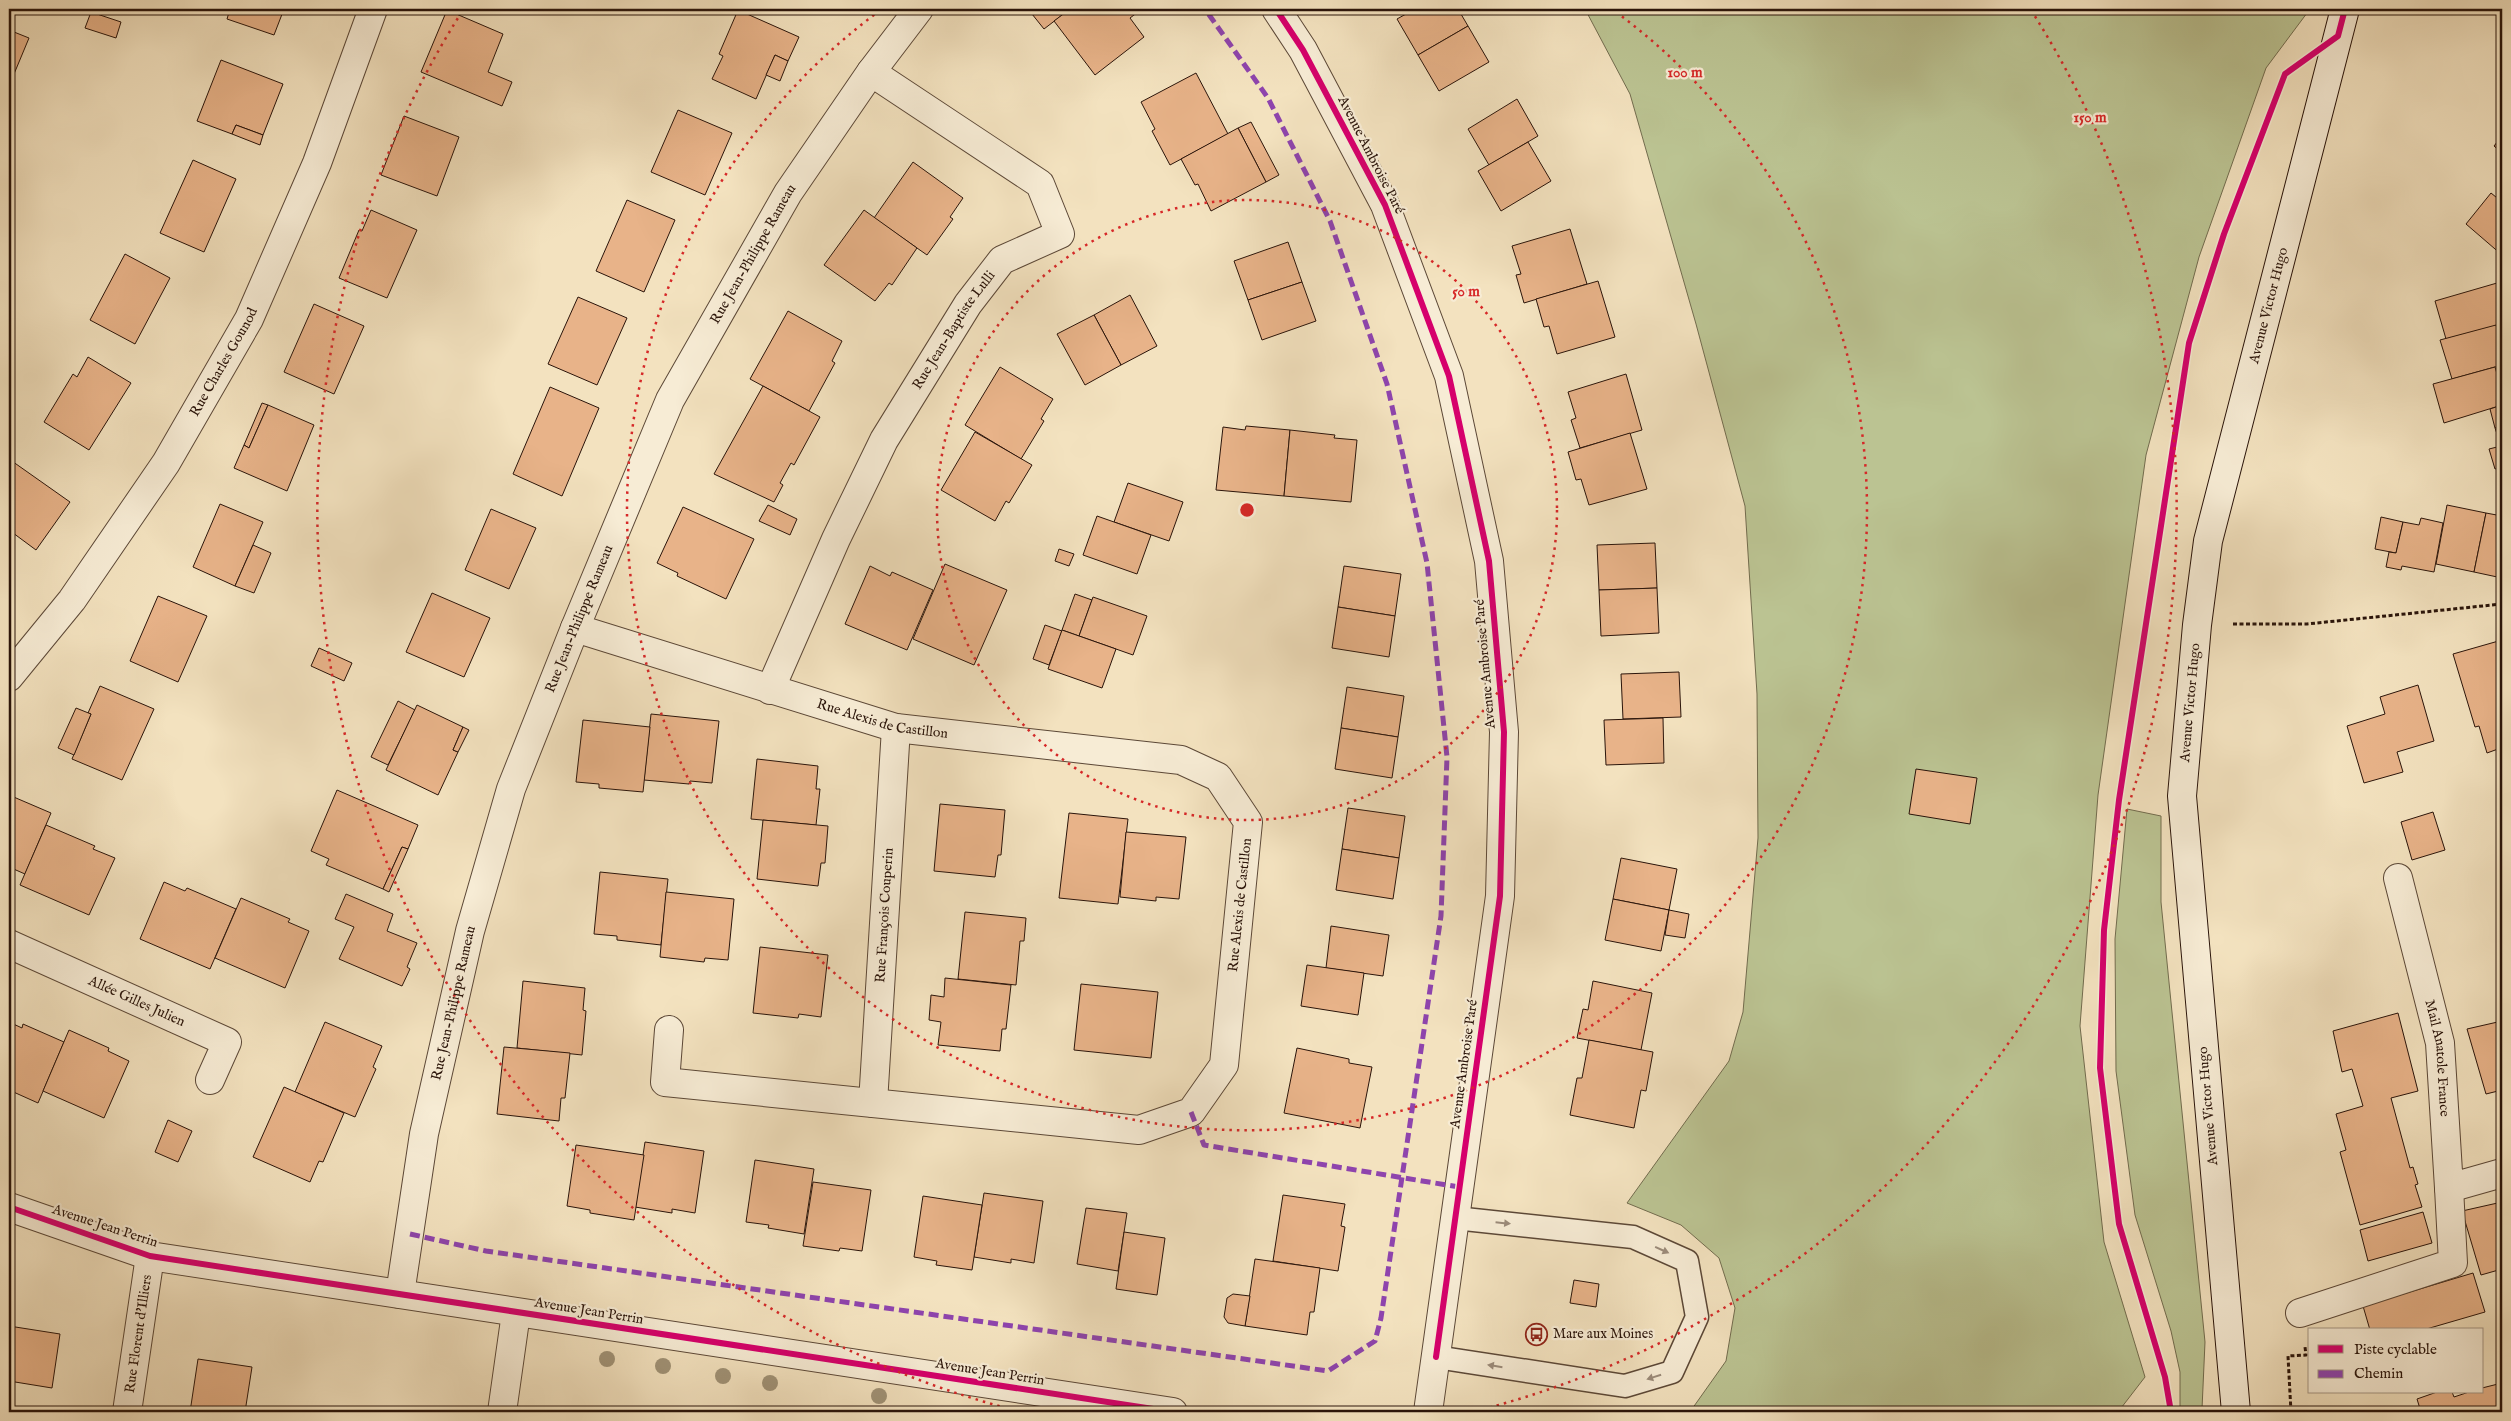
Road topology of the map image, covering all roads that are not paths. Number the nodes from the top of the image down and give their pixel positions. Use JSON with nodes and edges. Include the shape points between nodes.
{"nodes":[{"id":1,"x":373,"y":9,"type":"edge"},
{"id":2,"x":919,"y":9,"type":"edge"},
{"id":3,"x":1276,"y":9,"type":"edge"},
{"id":4,"x":2345,"y":9,"type":"edge"},
{"id":5,"x":871,"y":72,"type":"junction"},
{"id":6,"x":575,"y":628,"type":"junction"},
{"id":7,"x":9,"y":677,"type":"edge"},
{"id":8,"x":770,"y":690,"type":"junction"},
{"id":9,"x":896,"y":728,"type":"junction"},
{"id":10,"x":2398,"y":878,"type":"dead end"},
{"id":11,"x":9,"y":944,"type":"edge"},
{"id":12,"x":669,"y":1030,"type":"dead end"},
{"id":13,"x":210,"y":1080,"type":"dead end"},
{"id":14,"x":873,"y":1103,"type":"junction"},
{"id":15,"x":2502,"y":1174,"type":"edge"},
{"id":16,"x":2449,"y":1188,"type":"junction"},
{"id":17,"x":9,"y":1207,"type":"edge"},
{"id":18,"x":1455,"y":1218,"type":"junction"},
{"id":19,"x":150,"y":1256,"type":"junction"},
{"id":20,"x":400,"y":1294,"type":"junction"},
{"id":21,"x":516,"y":1313,"type":"junction"},
{"id":22,"x":2300,"y":1313,"type":"road end"},
{"id":23,"x":1436,"y":1357,"type":"junction"},
{"id":24,"x":127,"y":1412,"type":"edge"},
{"id":25,"x":502,"y":1412,"type":"edge"},
{"id":26,"x":1173,"y":1412,"type":"edge"},
{"id":27,"x":1428,"y":1412,"type":"edge"},
{"id":28,"x":2236,"y":1412,"type":"edge"}],
"edges":[{"from":1,"to":7,"type":"street","name":"Rue Charles Gounod","via":[[318,163],[250,319],[166,463],[72,600]]},
{"from":2,"to":5,"type":"street","name":"Rue Jean-Philippe Rameau"},
{"from":3,"to":18,"type":"street","name":"Avenue Ambroise Paré","via":[[1303,50],[1385,205],[1449,376],[1489,561],[1504,732],[1500,896]]},
{"from":4,"to":28,"type":"street","name":"Avenue Victor Hugo","via":[[2208,541],[2197,624],[2182,796]]},
{"from":5,"to":6,"type":"street","name":"Rue Jean-Philippe Rameau","via":[[788,193],[670,400]]},
{"from":5,"to":8,"type":"street","name":"Rue Jean-Baptiste Lulli","via":[[1040,184],[1060,234],[1002,260],[968,304],[884,440],[836,538]]},
{"from":6,"to":8,"type":"street","name":"Rue Alexis de Castillon"},
{"from":6,"to":20,"type":"street","name":"Rue Jean-Philippe Rameau","via":[[511,789],[470,931],[424,1134]]},
{"from":8,"to":9,"type":"street","name":"Rue Alexis de Castillon"},
{"from":9,"to":14,"type":"street","name":"Rue François Couperin"},
{"from":9,"to":14,"type":"street","name":"Rue Alexis de Castillon","via":[[1181,760],[1218,777],[1248,822],[1224,1065],[1191,1112],[1139,1130]]},
{"from":10,"to":16,"type":"street","name":"Mail Anatole France","via":[[2440,1043]]},
{"from":11,"to":13,"type":"street","name":"Allée Gilles Julien","via":[[227,1042]]},
{"from":12,"to":14,"type":"street","name":"Rue Alexis de Castillon","via":[[665,1082]]},
{"from":15,"to":16,"type":"street"},
{"from":16,"to":22,"type":"street","name":"Mail Anatole France","via":[[2453,1262]]},
{"from":17,"to":19,"type":"street","name":"Avenue Jean Perrin"},
{"from":18,"to":23,"type":"street","name":"Avenue Ambroise Paré"},
{"from":18,"to":23,"type":"lane","one_way":true,"via":[[1633,1237],[1687,1261],[1697,1317],[1672,1372],[1625,1386]]},
{"from":19,"to":20,"type":"street","name":"Avenue Jean Perrin"},
{"from":19,"to":24,"type":"street","name":"Rue Florent d'Illiers"},
{"from":20,"to":21,"type":"street","name":"Avenue Jean Perrin"},
{"from":21,"to":25,"type":"street"},
{"from":21,"to":26,"type":"street","name":"Avenue Jean Perrin"},
{"from":23,"to":27,"type":"street","name":"Avenue Ambroise Paré"}]}
